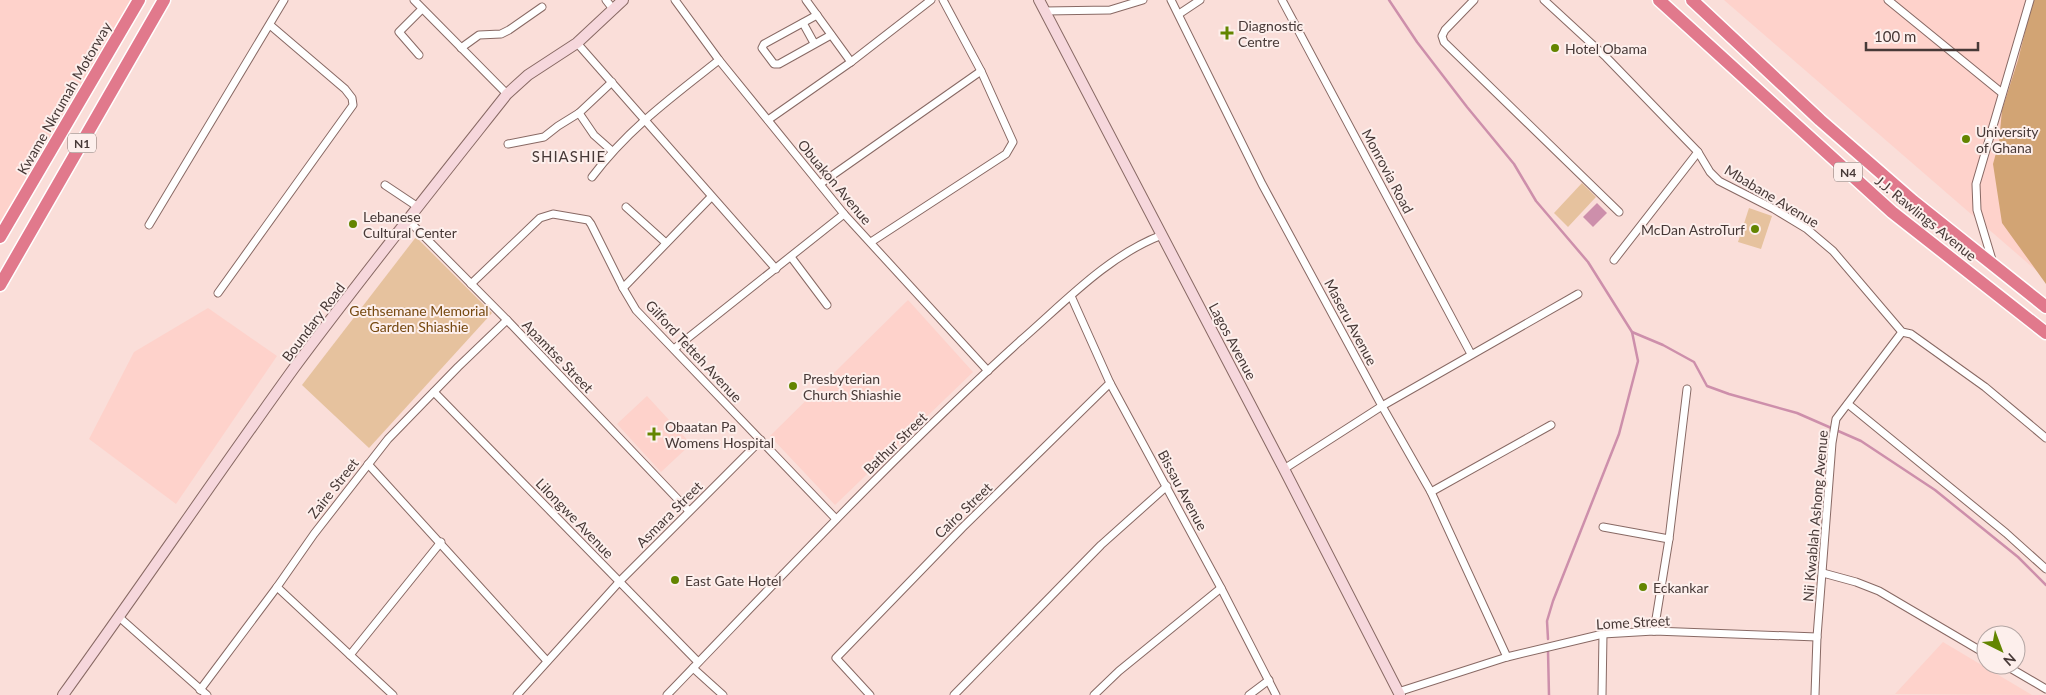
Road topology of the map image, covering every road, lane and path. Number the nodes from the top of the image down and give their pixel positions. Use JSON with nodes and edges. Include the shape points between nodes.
{"nodes":[{"id":1,"x":138,"y":0,"type":"edge"},
{"id":2,"x":164,"y":0,"type":"edge"},
{"id":3,"x":284,"y":0,"type":"edge"},
{"id":4,"x":414,"y":0,"type":"edge"},
{"id":5,"x":606,"y":0,"type":"edge"},
{"id":6,"x":623,"y":0,"type":"edge"},
{"id":7,"x":675,"y":0,"type":"edge"},
{"id":8,"x":806,"y":0,"type":"edge"},
{"id":9,"x":931,"y":0,"type":"edge"},
{"id":10,"x":943,"y":0,"type":"edge"},
{"id":11,"x":1039,"y":0,"type":"edge"},
{"id":12,"x":1143,"y":0,"type":"edge"},
{"id":13,"x":1171,"y":0,"type":"edge"},
{"id":14,"x":1200,"y":0,"type":"edge"},
{"id":15,"x":1282,"y":0,"type":"edge"},
{"id":16,"x":1474,"y":0,"type":"edge"},
{"id":17,"x":1544,"y":0,"type":"edge"},
{"id":18,"x":1659,"y":0,"type":"edge"},
{"id":19,"x":1692,"y":0,"type":"edge"},
{"id":20,"x":1888,"y":0,"type":"edge"},
{"id":21,"x":2030,"y":0,"type":"edge"},
{"id":22,"x":542,"y":7,"type":"dead end"},
{"id":23,"x":422,"y":9,"type":"junction"},
{"id":24,"x":613,"y":9,"type":"junction"},
{"id":25,"x":1045,"y":11,"type":"junction"},
{"id":26,"x":1179,"y":14,"type":"junction"},
{"id":27,"x":817,"y":15,"type":"junction"},
{"id":28,"x":803,"y":23,"type":"junction"},
{"id":29,"x":270,"y":25,"type":"junction"},
{"id":30,"x":831,"y":35,"type":"junction"},
{"id":31,"x":577,"y":43,"type":"junction"},
{"id":32,"x":814,"y":44,"type":"junction"},
{"id":33,"x":462,"y":48,"type":"junction"},
{"id":34,"x":419,"y":55,"type":"dead end"},
{"id":35,"x":719,"y":60,"type":"junction"},
{"id":36,"x":851,"y":62,"type":"junction"},
{"id":37,"x":981,"y":71,"type":"junction"},
{"id":38,"x":612,"y":82,"type":"junction"},
{"id":39,"x":2002,"y":93,"type":"junction"},
{"id":40,"x":507,"y":94,"type":"junction"},
{"id":41,"x":579,"y":113,"type":"junction"},
{"id":42,"x":645,"y":118,"type":"junction"},
{"id":43,"x":768,"y":120,"type":"junction"},
{"id":44,"x":508,"y":144,"type":"dead end"},
{"id":45,"x":612,"y":151,"type":"junction"},
{"id":46,"x":1698,"y":152,"type":"junction"},
{"id":47,"x":592,"y":177,"type":"dead end"},
{"id":48,"x":820,"y":184,"type":"junction"},
{"id":49,"x":385,"y":185,"type":"dead end"},
{"id":50,"x":711,"y":197,"type":"junction"},
{"id":51,"x":418,"y":207,"type":"junction"},
{"id":52,"x":626,"y":207,"type":"dead end"},
{"id":53,"x":1619,"y":212,"type":"dead end"},
{"id":54,"x":844,"y":214,"type":"junction"},
{"id":55,"x":408,"y":220,"type":"junction"},
{"id":56,"x":149,"y":225,"type":"dead end"},
{"id":57,"x":1162,"y":236,"type":"junction"},
{"id":58,"x":0,"y":237,"type":"edge"},
{"id":59,"x":871,"y":242,"type":"junction"},
{"id":60,"x":666,"y":243,"type":"junction"},
{"id":61,"x":791,"y":257,"type":"junction"},
{"id":62,"x":1614,"y":260,"type":"dead end"},
{"id":63,"x":1994,"y":266,"type":"junction"},
{"id":64,"x":776,"y":269,"type":"junction"},
{"id":65,"x":471,"y":284,"type":"junction"},
{"id":66,"x":0,"y":285,"type":"edge"},
{"id":67,"x":623,"y":288,"type":"junction"},
{"id":68,"x":218,"y":293,"type":"dead end"},
{"id":69,"x":1578,"y":294,"type":"dead end"},
{"id":70,"x":1071,"y":296,"type":"junction"},
{"id":71,"x":828,"y":306,"type":"dead end"},
{"id":72,"x":2046,"y":307,"type":"edge"},
{"id":73,"x":507,"y":320,"type":"junction"},
{"id":74,"x":1902,"y":332,"type":"junction"},
{"id":75,"x":2046,"y":333,"type":"edge"},
{"id":76,"x":674,"y":349,"type":"junction"},
{"id":77,"x":1471,"y":354,"type":"junction"},
{"id":78,"x":988,"y":371,"type":"junction"},
{"id":79,"x":1110,"y":383,"type":"junction"},
{"id":80,"x":1687,"y":389,"type":"dead end"},
{"id":81,"x":434,"y":392,"type":"junction"},
{"id":82,"x":1848,"y":404,"type":"junction"},
{"id":83,"x":1382,"y":406,"type":"junction"},
{"id":84,"x":1551,"y":425,"type":"dead end"},
{"id":85,"x":2046,"y":438,"type":"edge"},
{"id":86,"x":761,"y":440,"type":"junction"},
{"id":87,"x":368,"y":464,"type":"junction"},
{"id":88,"x":1284,"y":469,"type":"junction"},
{"id":89,"x":1167,"y":486,"type":"junction"},
{"id":90,"x":1431,"y":492,"type":"junction"},
{"id":91,"x":689,"y":511,"type":"junction"},
{"id":92,"x":836,"y":519,"type":"junction"},
{"id":93,"x":1603,"y":527,"type":"dead end"},
{"id":94,"x":1669,"y":539,"type":"junction"},
{"id":95,"x":441,"y":542,"type":"junction"},
{"id":96,"x":2046,"y":569,"type":"edge"},
{"id":97,"x":1823,"y":573,"type":"junction"},
{"id":98,"x":620,"y":581,"type":"junction"},
{"id":99,"x":278,"y":586,"type":"junction"},
{"id":100,"x":1221,"y":588,"type":"junction"},
{"id":101,"x":119,"y":617,"type":"junction"},
{"id":102,"x":1654,"y":631,"type":"junction"},
{"id":103,"x":1603,"y":634,"type":"junction"},
{"id":104,"x":1817,"y":637,"type":"junction"},
{"id":105,"x":1976,"y":648,"type":"edge"},
{"id":106,"x":350,"y":655,"type":"junction"},
{"id":107,"x":1507,"y":657,"type":"junction"},
{"id":108,"x":547,"y":661,"type":"junction"},
{"id":109,"x":696,"y":665,"type":"junction"},
{"id":110,"x":2022,"y":675,"type":"edge"},
{"id":111,"x":1269,"y":680,"type":"junction"},
{"id":112,"x":2046,"y":689,"type":"edge"},
{"id":113,"x":200,"y":690,"type":"junction"},
{"id":114,"x":1399,"y":694,"type":"edge"},
{"id":115,"x":63,"y":695,"type":"edge"},
{"id":116,"x":207,"y":695,"type":"edge"},
{"id":117,"x":393,"y":695,"type":"edge"},
{"id":118,"x":516,"y":695,"type":"edge"},
{"id":119,"x":667,"y":695,"type":"edge"},
{"id":120,"x":722,"y":695,"type":"edge"},
{"id":121,"x":870,"y":695,"type":"edge"},
{"id":122,"x":954,"y":695,"type":"edge"},
{"id":123,"x":1094,"y":695,"type":"edge"},
{"id":124,"x":1249,"y":695,"type":"edge"},
{"id":125,"x":1276,"y":695,"type":"edge"},
{"id":126,"x":1602,"y":695,"type":"edge"},
{"id":127,"x":1815,"y":695,"type":"edge"}],
"edges":[{"from":1,"to":58,"type":"highway","name":"Kwame Nkrumah Motorway","number":"N1"},
{"from":2,"to":66,"type":"highway","number":"N1"},
{"from":3,"to":29,"type":"street"},
{"from":4,"to":23,"type":"street"},
{"from":5,"to":24,"type":"street"},
{"from":6,"to":24,"type":"main road","name":"Boundary Road"},
{"from":7,"to":35,"type":"street","name":"Obuakon Avenue"},
{"from":8,"to":27,"type":"street"},
{"from":9,"to":36,"type":"street"},
{"from":10,"to":37,"type":"street"},
{"from":11,"to":25,"type":"main road","name":"Lagos Avenue"},
{"from":12,"to":25,"type":"street","via":[[1110,10]]},
{"from":13,"to":26,"type":"street","name":"Maseru Avenue"},
{"from":14,"to":26,"type":"street"},
{"from":15,"to":77,"type":"street","name":"Monrovia Road"},
{"from":16,"to":53,"type":"street","via":[[1445,30],[1444,42]]},
{"from":17,"to":46,"type":"street","name":"Mbabane Avenue","via":[[1606,57]]},
{"from":18,"to":75,"type":"highway","name":"J.J. Rawlings Avenue","number":"N4","via":[[1886,206]]},
{"from":19,"to":63,"type":"highway","name":"J.J. Rawlings Avenue","number":"N4","via":[[1820,120]]},
{"from":20,"to":39,"type":"street"},
{"from":21,"to":39,"type":"street"},
{"from":22,"to":33,"type":"street","via":[[509,30],[479,35]]},
{"from":23,"to":33,"type":"street"},
{"from":23,"to":34,"type":"street","via":[[399,32]]},
{"from":24,"to":31,"type":"main road","name":"Boundary Road"},
{"from":25,"to":57,"type":"main road","name":"Lagos Avenue"},
{"from":26,"to":83,"type":"street","name":"Maseru Avenue","via":[[1262,184]]},
{"from":27,"to":28,"type":"street"},
{"from":27,"to":30,"type":"street"},
{"from":28,"to":32,"type":"street"},
{"from":28,"to":32,"type":"street","via":[[762,48],[774,64],[779,64]]},
{"from":29,"to":56,"type":"street"},
{"from":29,"to":68,"type":"street","via":[[345,89],[353,105]]},
{"from":30,"to":32,"type":"street"},
{"from":30,"to":36,"type":"street"},
{"from":31,"to":38,"type":"street"},
{"from":31,"to":40,"type":"main road","name":"Boundary Road","via":[[528,75]]},
{"from":33,"to":40,"type":"street"},
{"from":35,"to":42,"type":"street"},
{"from":35,"to":43,"type":"street","name":"Obuakon Avenue"},
{"from":36,"to":43,"type":"street"},
{"from":37,"to":48,"type":"street"},
{"from":37,"to":59,"type":"street","via":[[1013,142],[1011,147],[1006,154]]},
{"from":38,"to":41,"type":"street"},
{"from":38,"to":42,"type":"street"},
{"from":39,"to":63,"type":"street","via":[[1975,191],[1977,210]]},
{"from":40,"to":51,"type":"main road","name":"Boundary Road"},
{"from":41,"to":44,"type":"street","via":[[544,137]]},
{"from":41,"to":45,"type":"street","via":[[594,135]]},
{"from":42,"to":45,"type":"street"},
{"from":42,"to":50,"type":"street"},
{"from":43,"to":48,"type":"street","name":"Obuakon Avenue"},
{"from":45,"to":47,"type":"street"},
{"from":46,"to":62,"type":"street"},
{"from":46,"to":74,"type":"street","name":"Mbabane Avenue","via":[[1719,181],[1774,209],[1820,239]]},
{"from":48,"to":54,"type":"street","name":"Obuakon Avenue"},
{"from":49,"to":51,"type":"street"},
{"from":50,"to":60,"type":"street"},
{"from":50,"to":64,"type":"street"},
{"from":51,"to":55,"type":"main road","name":"Boundary Road"},
{"from":52,"to":60,"type":"street"},
{"from":54,"to":59,"type":"street","name":"Obuakon Avenue"},
{"from":54,"to":61,"type":"street"},
{"from":55,"to":65,"type":"street","name":"Apamtse Street"},
{"from":55,"to":101,"type":"main road","name":"Boundary Road","via":[[199,499]]},
{"from":57,"to":70,"type":"street","name":"Bathur Street","via":[[1144,242],[1100,271]]},
{"from":57,"to":88,"type":"main road","name":"Lagos Avenue"},
{"from":59,"to":78,"type":"street","name":"Obuakon Avenue"},
{"from":60,"to":67,"type":"street"},
{"from":61,"to":64,"type":"street"},
{"from":61,"to":71,"type":"street"},
{"from":63,"to":72,"type":"highway","name":"J.J. Rawlings Avenue","number":"N4"},
{"from":64,"to":76,"type":"street"},
{"from":65,"to":67,"type":"street","name":"Gilford Tetteh Avenue","via":[[540,218],[552,214],[588,220],[592,224]]},
{"from":65,"to":73,"type":"street","name":"Apamtse Street"},
{"from":67,"to":76,"type":"street","name":"Gilford Tetteh Avenue","via":[[636,310]]},
{"from":69,"to":77,"type":"street"},
{"from":70,"to":78,"type":"street","name":"Bathur Street"},
{"from":70,"to":79,"type":"street","name":"Bissau Avenue"},
{"from":73,"to":81,"type":"street","name":"Zaire Street"},
{"from":73,"to":91,"type":"street","name":"Apamtse Street"},
{"from":74,"to":82,"type":"street","name":"Nii Kwablah Ashong Avenue"},
{"from":74,"to":85,"type":"street","name":"Mbabane Avenue","via":[[1911,334],[1985,387]]},
{"from":76,"to":86,"type":"street","name":"Gilford Tetteh Avenue"},
{"from":77,"to":83,"type":"street"},
{"from":78,"to":92,"type":"street","name":"Bathur Street"},
{"from":79,"to":89,"type":"street","name":"Bissau Avenue"},
{"from":79,"to":121,"type":"street","name":"Cairo Street","via":[[836,658]]},
{"from":80,"to":94,"type":"street"},
{"from":81,"to":87,"type":"street","name":"Zaire Street"},
{"from":81,"to":98,"type":"street","name":"Lilongwe Avenue"},
{"from":82,"to":96,"type":"street"},
{"from":82,"to":97,"type":"street","name":"Nii Kwablah Ashong Avenue","via":[[1836,419],[1832,443]]},
{"from":83,"to":88,"type":"street"},
{"from":83,"to":90,"type":"street","name":"Maseru Avenue"},
{"from":84,"to":90,"type":"street"},
{"from":86,"to":91,"type":"street","name":"Asmara Street"},
{"from":86,"to":92,"type":"street","name":"Gilford Tetteh Avenue"},
{"from":87,"to":95,"type":"street"},
{"from":87,"to":99,"type":"street","name":"Zaire Street"},
{"from":88,"to":114,"type":"main road","name":"Lagos Avenue"},
{"from":89,"to":100,"type":"street","name":"Bissau Avenue"},
{"from":89,"to":122,"type":"street","via":[[1101,546]]},
{"from":90,"to":107,"type":"street","name":"Maseru Avenue"},
{"from":91,"to":98,"type":"street","name":"Asmara Street"},
{"from":92,"to":109,"type":"street","name":"Bathur Street"},
{"from":93,"to":94,"type":"street"},
{"from":94,"to":102,"type":"street"},
{"from":95,"to":106,"type":"street"},
{"from":95,"to":108,"type":"street"},
{"from":97,"to":104,"type":"street","name":"Nii Kwablah Ashong Avenue"},
{"from":97,"to":105,"type":"street","via":[[1879,591]]},
{"from":98,"to":108,"type":"street","name":"Asmara Street"},
{"from":98,"to":109,"type":"street","name":"Lilongwe Avenue"},
{"from":99,"to":106,"type":"street"},
{"from":99,"to":113,"type":"street","name":"Zaire Street"},
{"from":100,"to":111,"type":"street","name":"Bissau Avenue"},
{"from":100,"to":123,"type":"street"},
{"from":101,"to":113,"type":"street"},
{"from":101,"to":115,"type":"main road","name":"Boundary Road"},
{"from":102,"to":103,"type":"street","name":"Lome Street"},
{"from":102,"to":104,"type":"street","name":"Lome Street"},
{"from":103,"to":107,"type":"street","name":"Lome Street"},
{"from":103,"to":126,"type":"street"},
{"from":104,"to":127,"type":"street","name":"Nii Kwablah Ashong Avenue"},
{"from":106,"to":117,"type":"street"},
{"from":107,"to":114,"type":"street","name":"Lome Street"},
{"from":108,"to":118,"type":"street","name":"Asmara Street"},
{"from":109,"to":119,"type":"street","name":"Bathur Street"},
{"from":109,"to":120,"type":"street","name":"Lilongwe Avenue"},
{"from":110,"to":112,"type":"street"},
{"from":111,"to":124,"type":"street"},
{"from":111,"to":125,"type":"street","name":"Bissau Avenue"},
{"from":113,"to":116,"type":"street"}]}
